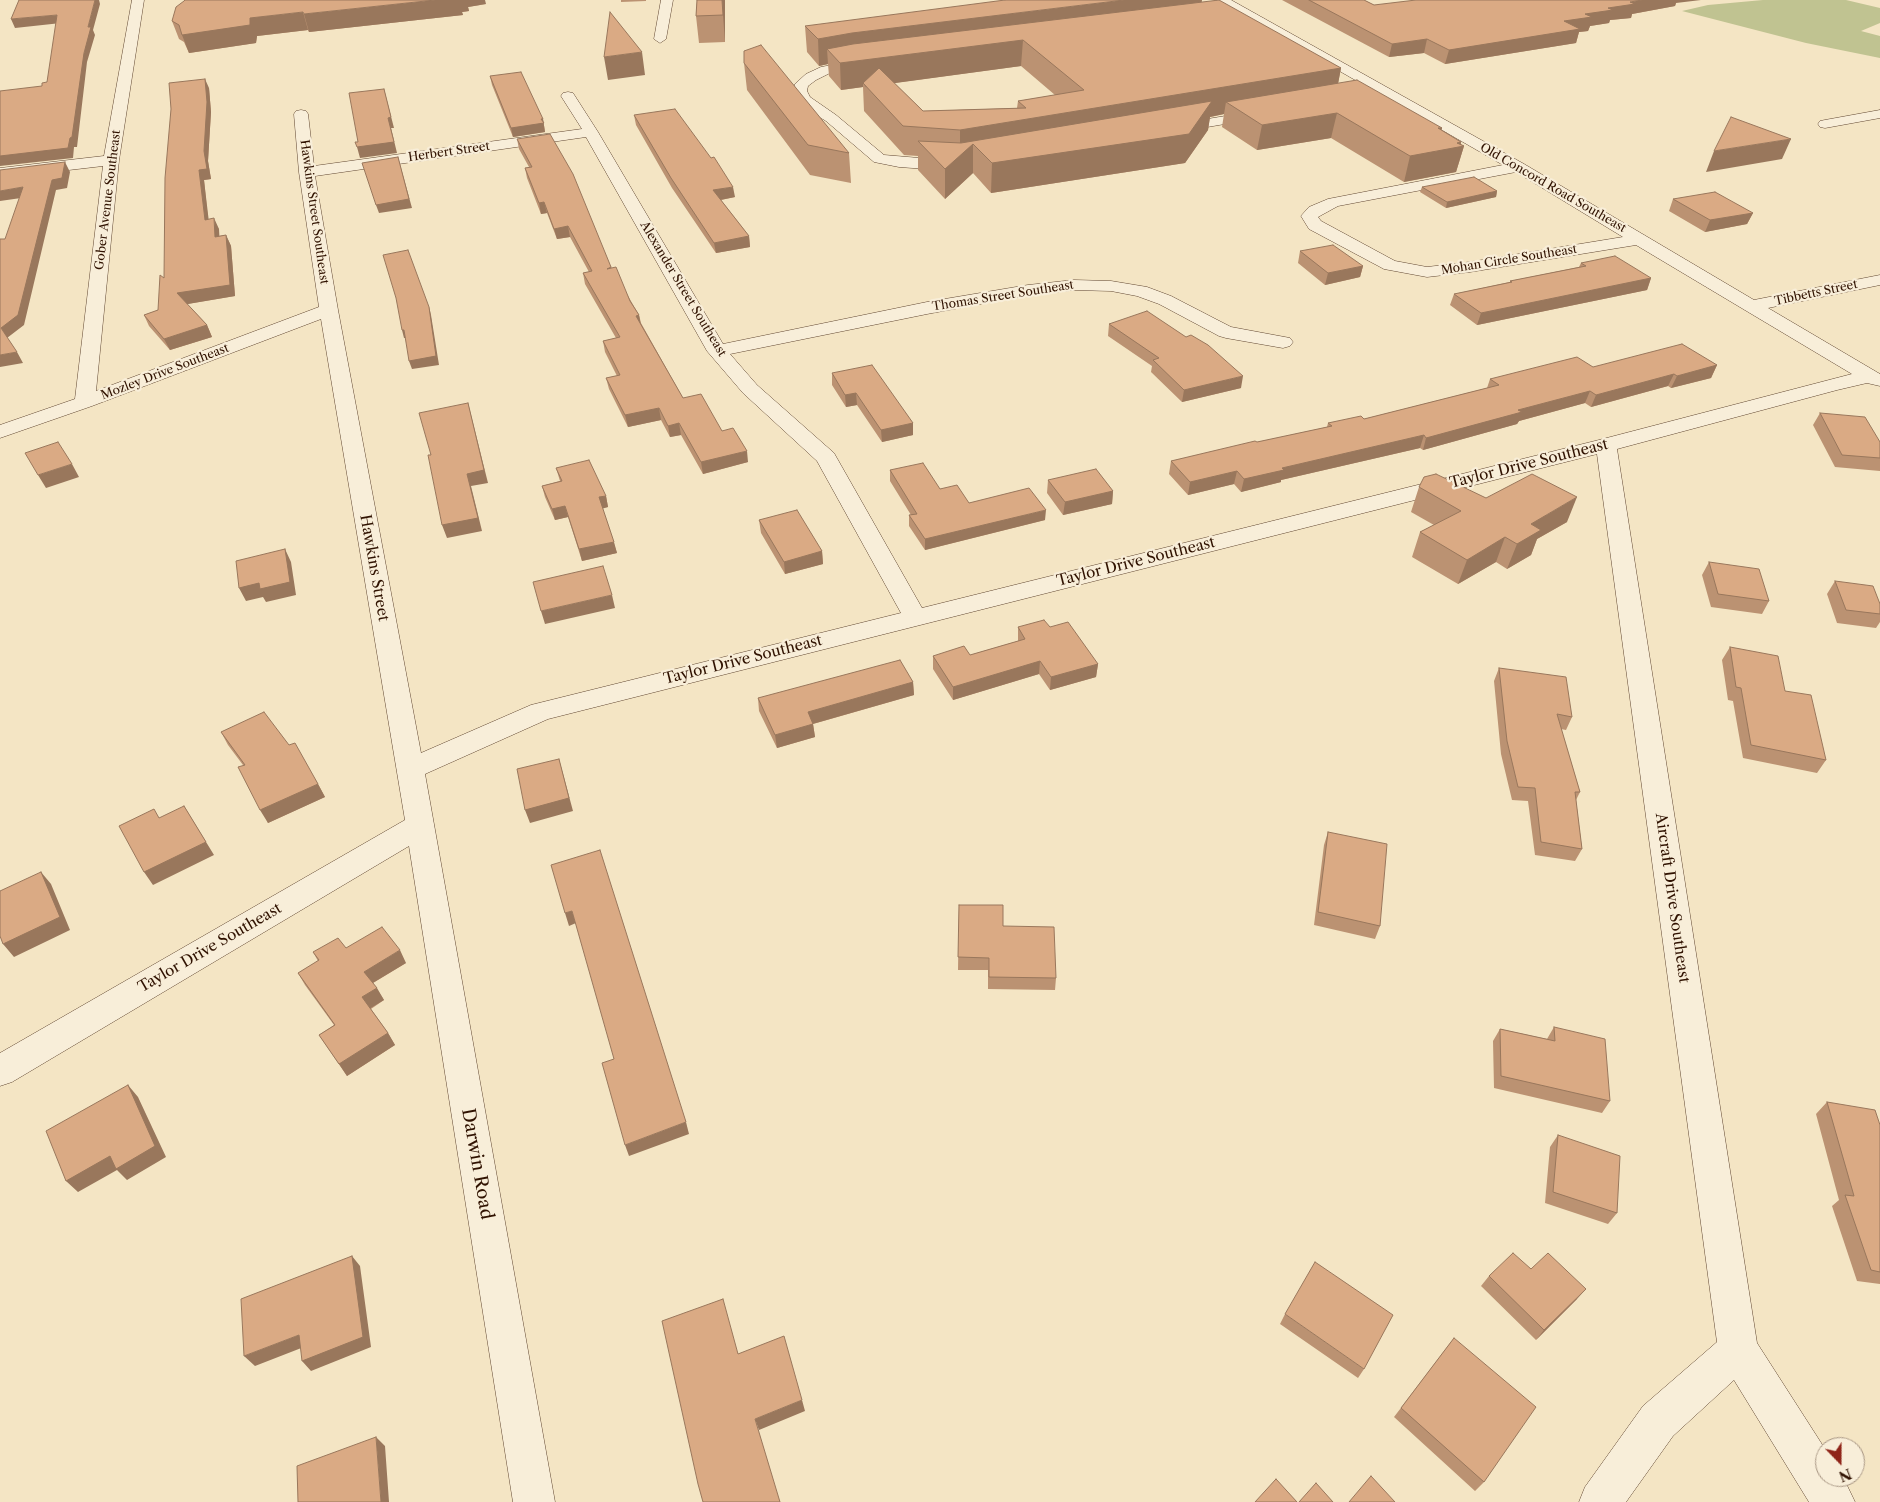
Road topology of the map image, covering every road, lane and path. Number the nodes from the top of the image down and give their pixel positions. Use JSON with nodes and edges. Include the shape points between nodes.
{"nodes":[{"id":1,"x":138,"y":0,"type":"edge"},
{"id":2,"x":668,"y":0,"type":"edge"},
{"id":3,"x":1222,"y":0,"type":"edge"},
{"id":4,"x":1250,"y":16,"type":"junction"},
{"id":5,"x":1232,"y":19,"type":"edge"},
{"id":6,"x":660,"y":39,"type":"dead end"},
{"id":7,"x":882,"y":61,"type":"edge"},
{"id":8,"x":1386,"y":93,"type":"junction"},
{"id":9,"x":568,"y":96,"type":"dead end"},
{"id":10,"x":1366,"y":96,"type":"edge"},
{"id":11,"x":1277,"y":111,"type":"edge"},
{"id":12,"x":301,"y":114,"type":"dead end"},
{"id":13,"x":1880,"y":114,"type":"edge"},
{"id":14,"x":1825,"y":124,"type":"dead end"},
{"id":15,"x":1160,"y":131,"type":"edge"},
{"id":16,"x":591,"y":132,"type":"junction"},
{"id":17,"x":111,"y":160,"type":"junction"},
{"id":18,"x":967,"y":165,"type":"edge"},
{"id":19,"x":1518,"y":167,"type":"junction"},
{"id":20,"x":307,"y":172,"type":"junction"},
{"id":21,"x":0,"y":173,"type":"edge"},
{"id":22,"x":1641,"y":239,"type":"junction"},
{"id":23,"x":1880,"y":280,"type":"edge"},
{"id":24,"x":1752,"y":306,"type":"junction"},
{"id":25,"x":329,"y":310,"type":"junction"},
{"id":26,"x":1283,"y":342,"type":"dead end"},
{"id":27,"x":717,"y":351,"type":"junction"},
{"id":28,"x":1875,"y":380,"type":"edge"},
{"id":29,"x":85,"y":402,"type":"junction"},
{"id":30,"x":0,"y":432,"type":"edge"},
{"id":31,"x":1606,"y":445,"type":"junction"},
{"id":32,"x":916,"y":617,"type":"junction"},
{"id":33,"x":410,"y":769,"type":"junction"},
{"id":34,"x":420,"y":825,"type":"junction"},
{"id":35,"x":0,"y":1071,"type":"edge"},
{"id":36,"x":1738,"y":1350,"type":"junction"},
{"id":37,"x":534,"y":1502,"type":"edge"},
{"id":38,"x":1600,"y":1502,"type":"edge"},
{"id":39,"x":1834,"y":1502,"type":"edge"}],
"edges":[{"from":1,"to":17,"type":"street","name":"Gober Avenue Southeast"},
{"from":2,"to":6,"type":"street"},
{"from":3,"to":4,"type":"street","name":"Old Concord Road Southeast"},
{"from":4,"to":5,"type":"street"},
{"from":4,"to":8,"type":"street","name":"Old Concord Road Southeast"},
{"from":7,"to":18,"type":"street","via":[[826,70],[802,84],[800,91],[808,104],[831,118],[879,159],[938,166]]},
{"from":8,"to":10,"type":"street"},
{"from":8,"to":19,"type":"street","name":"Old Concord Road Southeast"},
{"from":9,"to":16,"type":"street","name":"Alexander Street Southeast"},
{"from":11,"to":15,"type":"street"},
{"from":12,"to":20,"type":"street","name":"Hawkins Street Southeast"},
{"from":13,"to":14,"type":"street"},
{"from":16,"to":20,"type":"street","name":"Herbert Street"},
{"from":16,"to":27,"type":"street","name":"Alexander Street Southeast"},
{"from":17,"to":21,"type":"street"},
{"from":17,"to":29,"type":"street","name":"Gober Avenue Southeast"},
{"from":19,"to":22,"type":"street","name":"Old Concord Road Southeast"},
{"from":19,"to":22,"type":"street","name":"Mohan Circle Southeast","via":[[1334,202],[1309,216],[1315,225],[1390,266],[1427,272]]},
{"from":20,"to":25,"type":"street","name":"Hawkins Street Southeast"},
{"from":22,"to":24,"type":"street","name":"Old Concord Road Southeast"},
{"from":23,"to":24,"type":"street","name":"Tibbetts Street"},
{"from":24,"to":28,"type":"street","name":"Old Concord Road Southeast"},
{"from":25,"to":29,"type":"street","name":"Mozley Drive Southeast"},
{"from":25,"to":33,"type":"street","name":"Hawkins Street"},
{"from":26,"to":27,"type":"street","name":"Thomas Street Southeast","via":[[1226,332],[1141,291],[1074,284],[926,308]]},
{"from":27,"to":32,"type":"street","name":"Alexander Street Southeast","via":[[750,389],[826,458]]},
{"from":28,"to":31,"type":"street","name":"Taylor Drive Southeast","via":[[1835,384]]},
{"from":29,"to":30,"type":"street","name":"Mozley Drive Southeast"},
{"from":31,"to":32,"type":"street","name":"Taylor Drive Southeast"},
{"from":31,"to":36,"type":"street","name":"Aircraft Drive Southeast"},
{"from":32,"to":33,"type":"street","name":"Taylor Drive Southeast","via":[[540,712]]},
{"from":33,"to":34,"type":"street","name":"Hawkins Street"},
{"from":34,"to":35,"type":"street","name":"Taylor Drive Southeast"},
{"from":34,"to":37,"type":"street","name":"Darwin Road"},
{"from":36,"to":38,"type":"street","via":[[1658,1420]]},
{"from":36,"to":39,"type":"street","name":"Aircraft Drive Southeast"}]}
